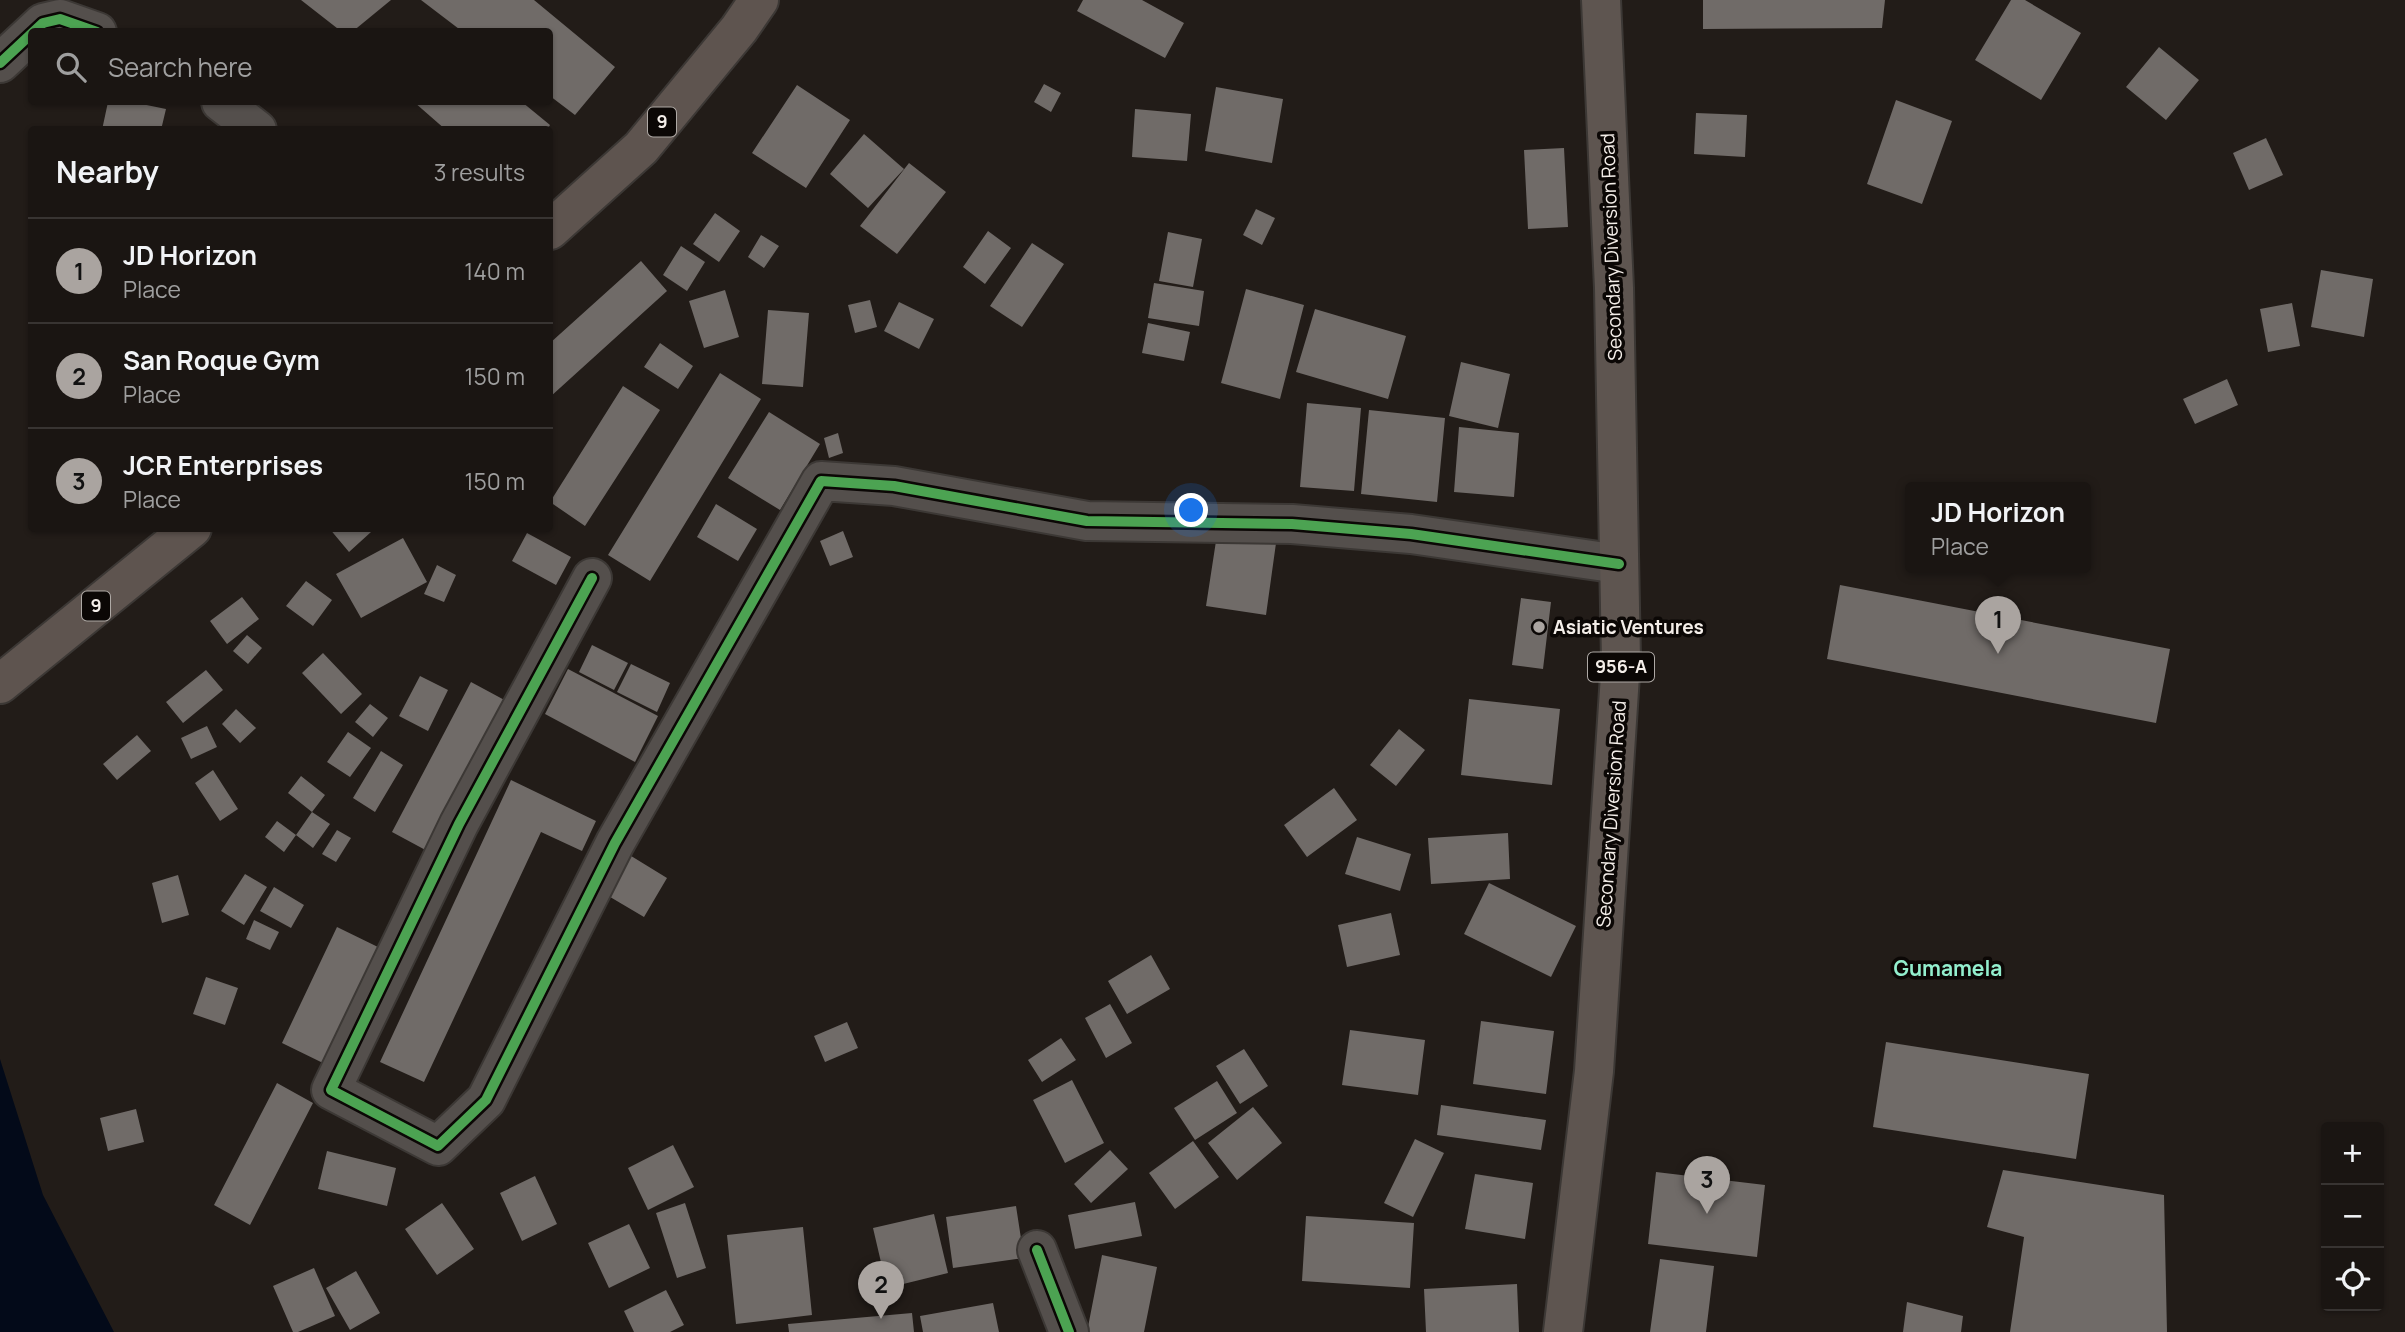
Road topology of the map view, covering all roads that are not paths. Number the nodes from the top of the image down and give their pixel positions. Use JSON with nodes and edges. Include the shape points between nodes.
{"nodes":[{"id":1,"x":759,"y":0,"type":"edge"},
{"id":2,"x":1601,"y":0,"type":"edge"},
{"id":3,"x":38,"y":28,"type":"edge"},
{"id":4,"x":86,"y":28,"type":"edge"},
{"id":5,"x":28,"y":37,"type":"edge"},
{"id":6,"x":0,"y":63,"type":"edge"},
{"id":7,"x":225,"y":105,"type":"edge"},
{"id":8,"x":252,"y":126,"type":"edge"},
{"id":9,"x":553,"y":227,"type":"edge"},
{"id":10,"x":187,"y":532,"type":"edge"},
{"id":11,"x":1619,"y":564,"type":"junction"},
{"id":12,"x":592,"y":578,"type":"dead end"},
{"id":13,"x":0,"y":684,"type":"edge"},
{"id":14,"x":1037,"y":1250,"type":"dead end"},
{"id":15,"x":1069,"y":1332,"type":"edge"},
{"id":16,"x":1563,"y":1332,"type":"edge"}],
"edges":[{"from":1,"to":9,"type":"highway","number":"9","via":[[641,148]]},
{"from":2,"to":11,"type":"main road","name":"Secondary Diversion Road","number":"956-A"},
{"from":3,"to":4,"type":"street","via":[[60,19]]},
{"from":5,"to":6,"type":"street"},
{"from":7,"to":8,"type":"street"},
{"from":10,"to":13,"type":"highway","number":"9"},
{"from":11,"to":12,"type":"street","via":[[1411,534],[1087,521],[894,486],[821,481],[615,843],[486,1100],[438,1146],[331,1090],[459,824]]},
{"from":11,"to":16,"type":"main road","name":"Secondary Diversion Road","number":"956-A","via":[[1620,685],[1594,1071]]},
{"from":14,"to":15,"type":"street"}]}
